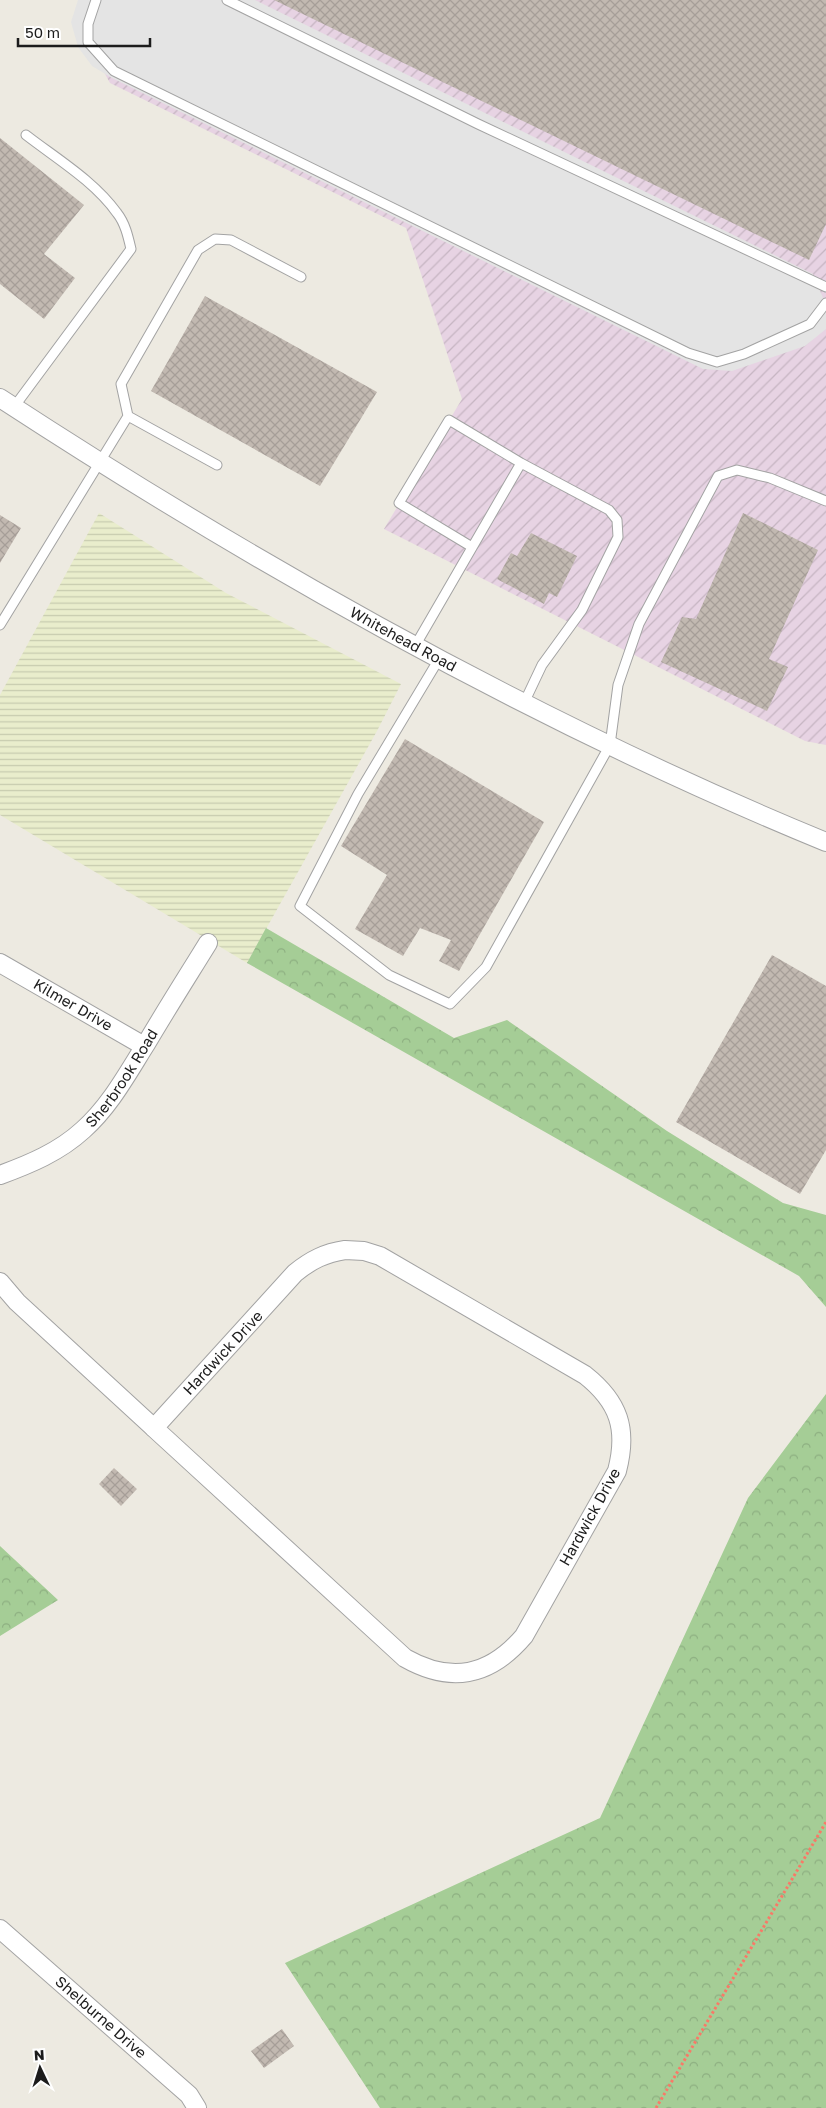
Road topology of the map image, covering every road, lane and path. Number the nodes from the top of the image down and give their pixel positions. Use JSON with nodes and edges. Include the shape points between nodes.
{"nodes":[{"id":1,"x":96,"y":0,"type":"edge"},
{"id":2,"x":227,"y":0,"type":"edge"},
{"id":3,"x":26,"y":135,"type":"dead end"},
{"id":4,"x":301,"y":277,"type":"dead end"},
{"id":5,"x":826,"y":287,"type":"edge"},
{"id":6,"x":826,"y":303,"type":"edge"},
{"id":7,"x":7,"y":402,"type":"edge"},
{"id":8,"x":128,"y":416,"type":"junction"},
{"id":9,"x":100,"y":463,"type":"junction"},
{"id":10,"x":521,"y":463,"type":"junction"},
{"id":11,"x":217,"y":465,"type":"dead end"},
{"id":12,"x":826,"y":501,"type":"edge"},
{"id":13,"x":472,"y":547,"type":"junction"},
{"id":14,"x":0,"y":625,"type":"edge"},
{"id":15,"x":415,"y":646,"type":"junction"},
{"id":16,"x":439,"y":659,"type":"junction"},
{"id":17,"x":524,"y":703,"type":"junction"},
{"id":18,"x":610,"y":745,"type":"junction"},
{"id":19,"x":826,"y":842,"type":"edge"},
{"id":20,"x":208,"y":943,"type":"dead end"},
{"id":21,"x":0,"y":963,"type":"edge"},
{"id":22,"x":144,"y":1046,"type":"junction"},
{"id":23,"x":0,"y":1175,"type":"edge"},
{"id":24,"x":0,"y":1282,"type":"edge"},
{"id":25,"x":154,"y":1428,"type":"junction"},
{"id":26,"x":826,"y":1822,"type":"edge"},
{"id":27,"x":0,"y":1929,"type":"edge"},
{"id":28,"x":197,"y":2108,"type":"edge"},
{"id":29,"x":656,"y":2108,"type":"edge"}],
"edges":[{"from":1,"to":6,"type":"lane","via":[[88,24],[88,42],[114,71],[688,353],[717,362],[744,354],[810,324]]},
{"from":2,"to":5,"type":"lane","via":[[478,124]]},
{"from":3,"to":7,"type":"lane","via":[[99,191],[118,214],[127,231],[131,249]]},
{"from":4,"to":8,"type":"lane","via":[[231,240],[215,240],[198,250],[121,384]]},
{"from":7,"to":9,"type":"street","name":"Whitehead Road"},
{"from":8,"to":9,"type":"lane"},
{"from":8,"to":11,"type":"lane"},
{"from":9,"to":14,"type":"lane"},
{"from":9,"to":15,"type":"street","name":"Whitehead Road","via":[[208,529]]},
{"from":10,"to":13,"type":"lane"},
{"from":10,"to":13,"type":"lane","via":[[449,420],[399,503]]},
{"from":10,"to":17,"type":"lane","via":[[609,510],[617,520],[618,537],[582,610],[542,665]]},
{"from":12,"to":18,"type":"lane","via":[[770,478],[737,470],[718,476],[639,624],[618,685]]},
{"from":13,"to":15,"type":"lane"},
{"from":15,"to":16,"type":"street","name":"Whitehead Road"},
{"from":16,"to":17,"type":"street","name":"Whitehead Road"},
{"from":16,"to":18,"type":"lane","via":[[358,794],[300,906],[389,975],[450,1004],[486,967]]},
{"from":17,"to":18,"type":"street","name":"Whitehead Road"},
{"from":18,"to":19,"type":"street","name":"Whitehead Road"},
{"from":20,"to":22,"type":"street","name":"Sherbrook Road"},
{"from":21,"to":22,"type":"street","name":"Kilmer Drive"},
{"from":22,"to":23,"type":"street","name":"Sherbrook Road","via":[[104,1108],[83,1131],[30,1165]]},
{"from":24,"to":25,"type":"street","name":"Hardwick Drive","via":[[17,1302]]},
{"from":25,"to":25,"type":"street","name":"Hardwick Drive","via":[[405,1658],[438,1672],[457,1673],[494,1664],[524,1636],[617,1471],[622,1452],[618,1415],[600,1386],[585,1375],[380,1256],[346,1250],[311,1260],[295,1273]]},
{"from":26,"to":29,"type":"path"},
{"from":27,"to":28,"type":"street","name":"Shelburne Drive","via":[[189,2095]]}]}
